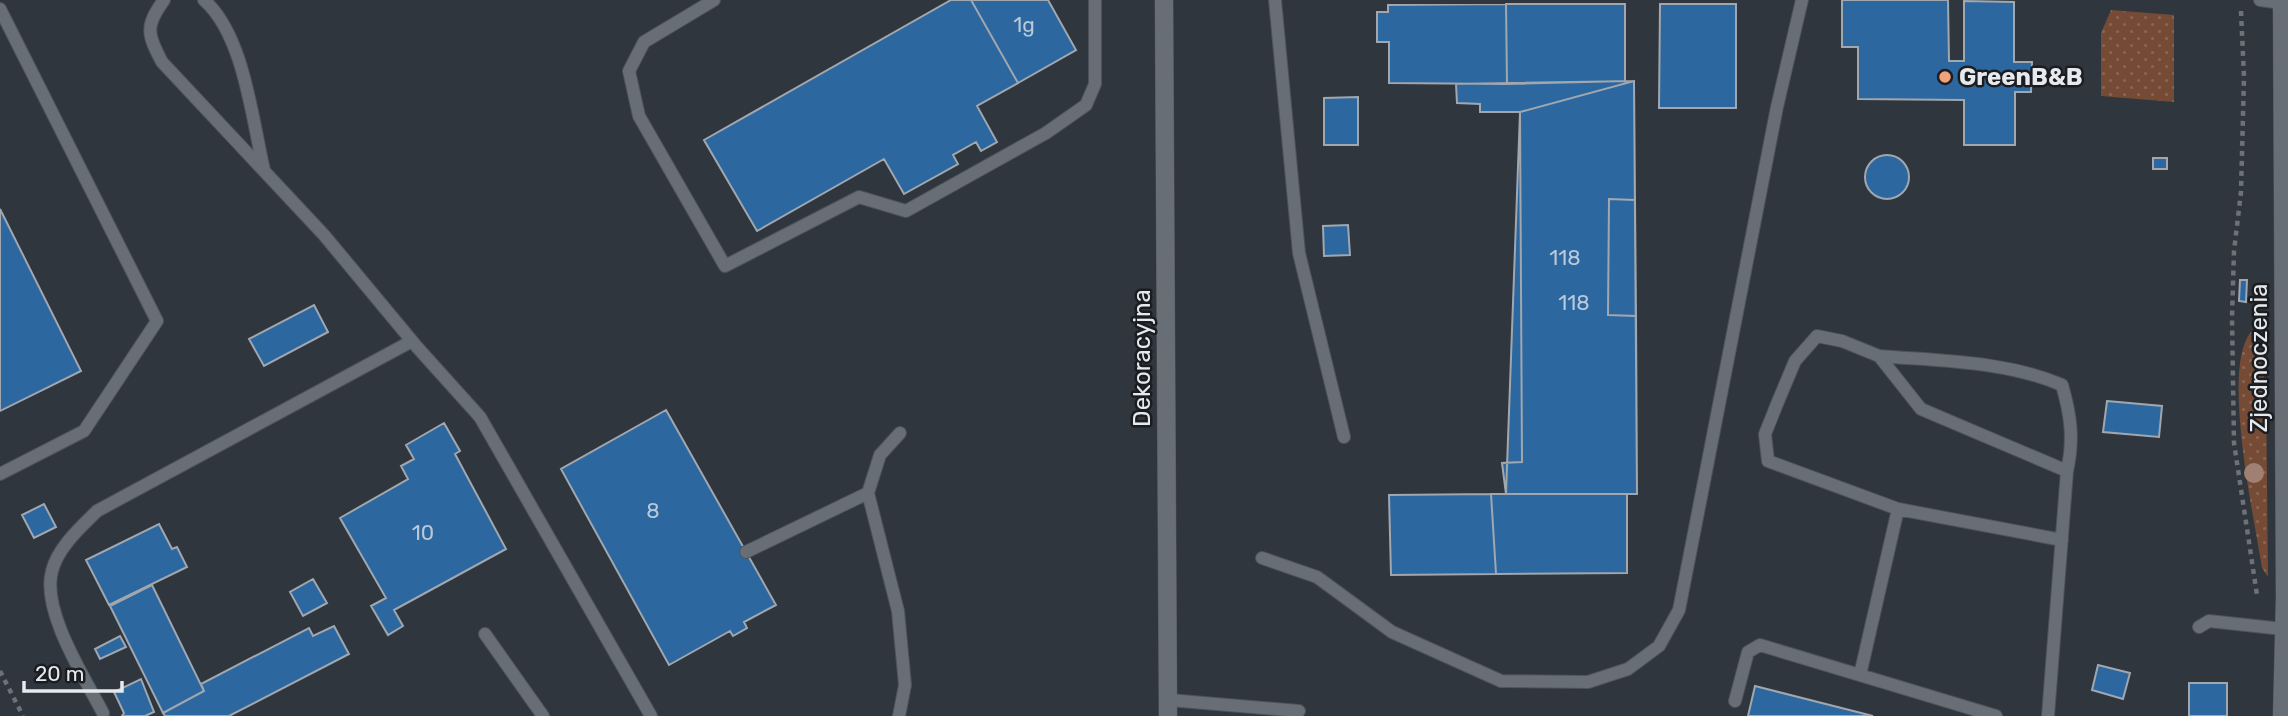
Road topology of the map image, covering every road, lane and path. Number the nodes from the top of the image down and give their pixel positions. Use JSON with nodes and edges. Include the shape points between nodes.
{"nodes":[{"id":1,"x":164,"y":0,"type":"edge"},
{"id":2,"x":204,"y":0,"type":"edge"},
{"id":3,"x":714,"y":0,"type":"edge"},
{"id":4,"x":1084,"y":0,"type":"edge"},
{"id":5,"x":1095,"y":0,"type":"edge"},
{"id":6,"x":1164,"y":0,"type":"edge"},
{"id":7,"x":1275,"y":0,"type":"edge"},
{"id":8,"x":1802,"y":0,"type":"edge"},
{"id":9,"x":2241,"y":0,"type":"edge"},
{"id":10,"x":2260,"y":0,"type":"edge"},
{"id":11,"x":2284,"y":3,"type":"edge"},
{"id":12,"x":0,"y":9,"type":"edge"},
{"id":13,"x":1095,"y":19,"type":"junction"},
{"id":14,"x":264,"y":170,"type":"junction"},
{"id":15,"x":412,"y":341,"type":"junction"},
{"id":16,"x":1879,"y":356,"type":"junction"},
{"id":17,"x":900,"y":433,"type":"dead end"},
{"id":18,"x":1344,"y":437,"type":"dead end"},
{"id":19,"x":2067,"y":471,"type":"junction"},
{"id":20,"x":0,"y":474,"type":"edge"},
{"id":21,"x":869,"y":493,"type":"junction"},
{"id":22,"x":1898,"y":509,"type":"junction"},
{"id":23,"x":2063,"y":540,"type":"junction"},
{"id":24,"x":746,"y":552,"type":"dead end"},
{"id":25,"x":1262,"y":558,"type":"dead end"},
{"id":26,"x":2286,"y":600,"type":"edge"},
{"id":27,"x":2258,"y":625,"type":"junction"},
{"id":28,"x":2199,"y":627,"type":"dead end"},
{"id":29,"x":2283,"y":629,"type":"junction"},
{"id":30,"x":485,"y":634,"type":"dead end"},
{"id":31,"x":0,"y":671,"type":"edge"},
{"id":32,"x":1860,"y":675,"type":"junction"},
{"id":33,"x":1735,"y":701,"type":"dead end"},
{"id":34,"x":1168,"y":708,"type":"edge"},
{"id":35,"x":1299,"y":711,"type":"dead end"},
{"id":36,"x":103,"y":713,"type":"dead end"},
{"id":37,"x":23,"y":716,"type":"edge"},
{"id":38,"x":543,"y":716,"type":"edge"},
{"id":39,"x":652,"y":716,"type":"edge"},
{"id":40,"x":899,"y":716,"type":"edge"},
{"id":41,"x":1996,"y":716,"type":"edge"},
{"id":42,"x":2048,"y":716,"type":"edge"},
{"id":43,"x":2282,"y":716,"type":"edge"}],
"edges":[{"from":1,"to":14,"type":"lane","via":[[150,19],[150,40],[162,62]]},
{"from":2,"to":14,"type":"lane","via":[[218,13],[237,56]]},
{"from":3,"to":13,"type":"lane","via":[[644,42],[629,71],[639,116],[725,266],[859,197],[906,211],[1046,133],[1086,105],[1095,85]]},
{"from":4,"to":13,"type":"lane"},
{"from":5,"to":13,"type":"lane"},
{"from":6,"to":34,"type":"main road","name":"Dekoracyjna"},
{"from":7,"to":18,"type":"lane","via":[[1299,253]]},
{"from":8,"to":25,"type":"lane","via":[[1679,610],[1659,646],[1628,669],[1588,682],[1501,681],[1392,632],[1317,577]]},
{"from":9,"to":27,"type":"path","via":[[2244,91],[2234,251],[2234,443],[2258,598]]},
{"from":10,"to":11,"type":"lane"},
{"from":11,"to":26,"type":"main road","name":"Zjednoczenia"},
{"from":12,"to":20,"type":"lane","via":[[157,321],[84,431]]},
{"from":14,"to":15,"type":"lane"},
{"from":15,"to":36,"type":"lane","via":[[97,510],[71,536],[52,571],[52,598],[66,644]]},
{"from":15,"to":39,"type":"lane","via":[[480,417]]},
{"from":16,"to":19,"type":"lane","via":[[1921,409]]},
{"from":16,"to":19,"type":"lane","via":[[2001,368],[2062,385],[2073,446]]},
{"from":16,"to":22,"type":"lane","via":[[1817,336],[1795,361],[1765,434],[1768,461]]},
{"from":17,"to":21,"type":"lane","via":[[880,454]]},
{"from":19,"to":23,"type":"lane"},
{"from":21,"to":24,"type":"lane"},
{"from":21,"to":40,"type":"lane","via":[[898,611],[905,685]]},
{"from":22,"to":23,"type":"lane"},
{"from":22,"to":32,"type":"lane"},
{"from":23,"to":42,"type":"lane"},
{"from":26,"to":29,"type":"main road","name":"Zjednoczenia"},
{"from":27,"to":28,"type":"lane","via":[[2209,621]]},
{"from":27,"to":29,"type":"lane"},
{"from":29,"to":43,"type":"main road","name":"Zjednoczenia"},
{"from":30,"to":38,"type":"lane"},
{"from":31,"to":37,"type":"path"},
{"from":32,"to":33,"type":"lane","via":[[1760,645],[1748,652]]},
{"from":32,"to":41,"type":"lane"},
{"from":34,"to":35,"type":"lane"}]}
